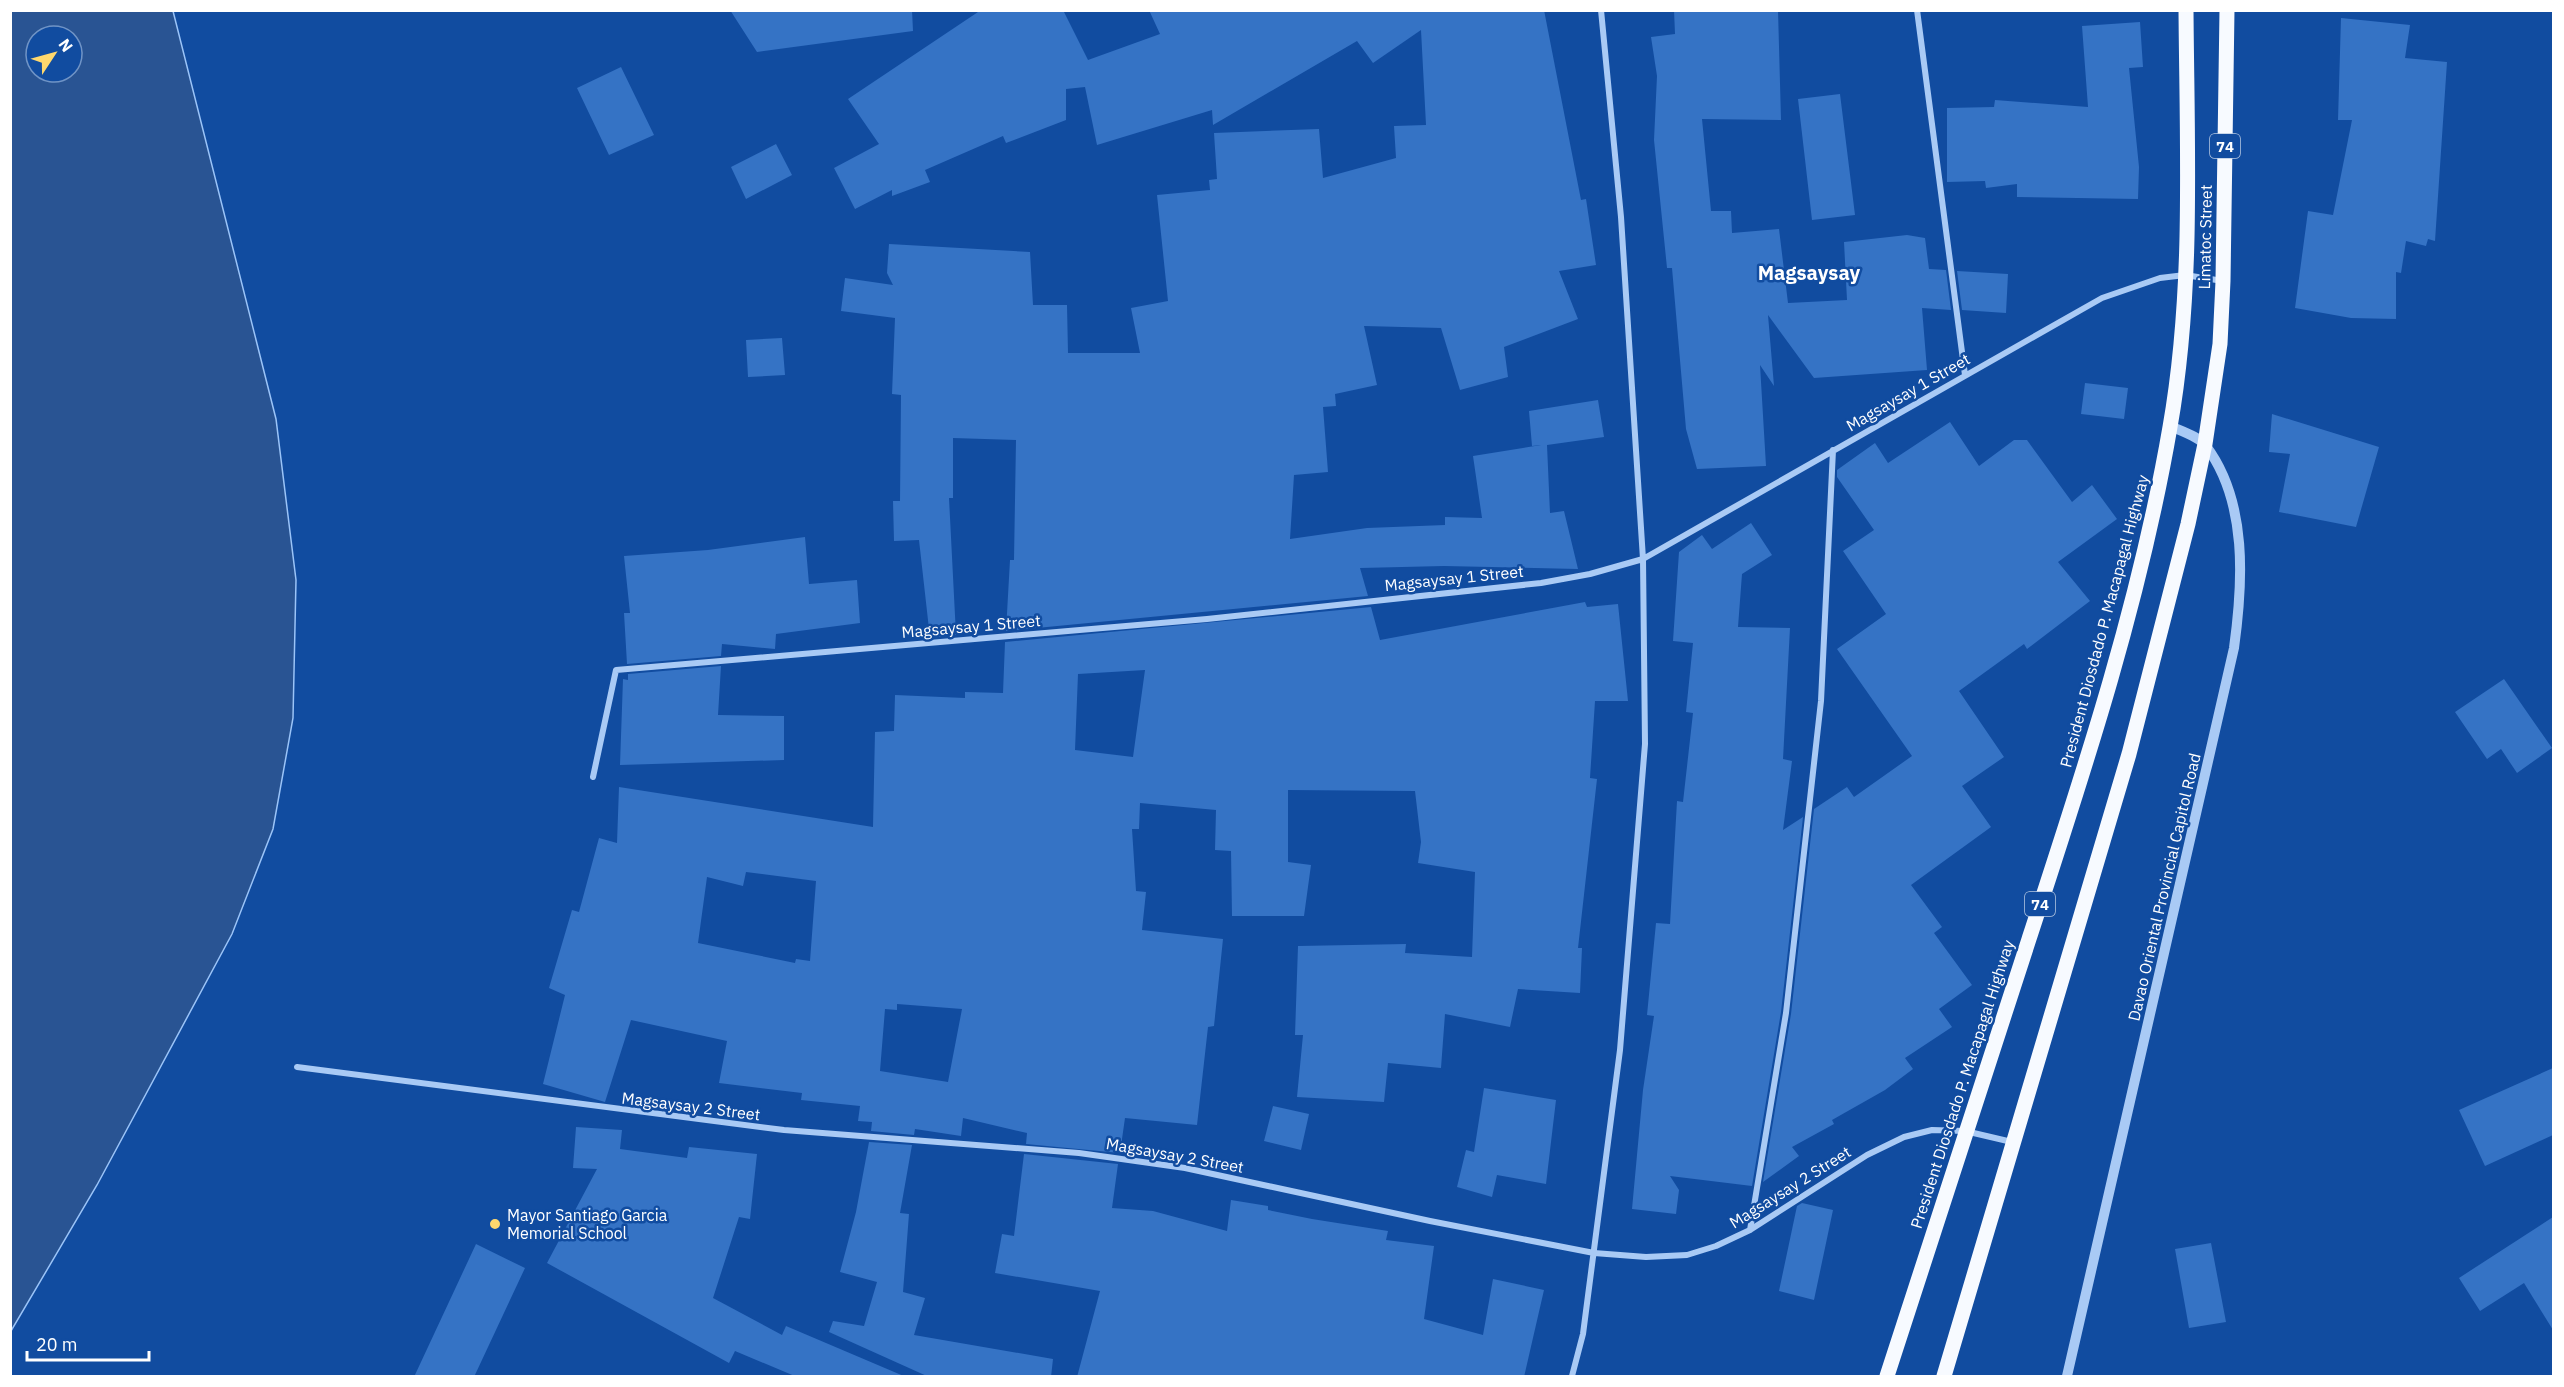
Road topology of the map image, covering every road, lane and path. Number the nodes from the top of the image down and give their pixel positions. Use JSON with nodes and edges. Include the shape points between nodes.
{"nodes":[{"id":1,"x":1601,"y":10,"type":"edge"},
{"id":2,"x":1917,"y":10,"type":"edge"},
{"id":3,"x":2186,"y":10,"type":"edge"},
{"id":4,"x":2227,"y":10,"type":"edge"},
{"id":5,"x":2185,"y":275,"type":"junction"},
{"id":6,"x":2223,"y":281,"type":"junction"},
{"id":7,"x":1965,"y":375,"type":"junction"},
{"id":8,"x":2176,"y":385,"type":"joint"},
{"id":9,"x":2170,"y":426,"type":"junction"},
{"id":10,"x":2205,"y":444,"type":"junction"},
{"id":11,"x":1833,"y":450,"type":"junction"},
{"id":12,"x":1643,"y":559,"type":"junction"},
{"id":13,"x":593,"y":777,"type":"dead end"},
{"id":14,"x":297,"y":1067,"type":"dead end"},
{"id":15,"x":1965,"y":1131,"type":"junction"},
{"id":16,"x":2013,"y":1142,"type":"junction"},
{"id":17,"x":1750,"y":1230,"type":"junction"},
{"id":18,"x":1594,"y":1253,"type":"junction"},
{"id":19,"x":1572,"y":1377,"type":"edge"},
{"id":20,"x":1887,"y":1377,"type":"edge"},
{"id":21,"x":1944,"y":1377,"type":"edge"},
{"id":22,"x":2067,"y":1377,"type":"edge"}],
"edges":[{"from":1,"to":12,"type":"street","via":[[1621,217]]},
{"from":2,"to":7,"type":"street"},
{"from":3,"to":5,"type":"main road","name":"Limatoc Street","number":"74"},
{"from":4,"to":6,"type":"main road","name":"Limatoc Street","number":"74"},
{"from":5,"to":6,"type":"street","name":"Magsaysay 1 Street"},
{"from":5,"to":7,"type":"street","name":"Magsaysay 1 Street","via":[[2160,278],[2102,298]]},
{"from":5,"to":8,"type":"main road","name":"Limatoc Street","number":"74"},
{"from":6,"to":10,"type":"main road","name":"Limatoc Street","number":"74","via":[[2220,344]]},
{"from":7,"to":11,"type":"street","name":"Magsaysay 1 Street"},
{"from":8,"to":9,"type":"main road","name":"President Diosdado P. Macapagal Highway","number":"74"},
{"from":9,"to":10,"type":"street"},
{"from":9,"to":15,"type":"main road","name":"President Diosdado P. Macapagal Highway","number":"74","via":[[2155,506],[2092,745]]},
{"from":10,"to":16,"type":"main road","number":"74","via":[[2184,543],[2128,754]]},
{"from":10,"to":22,"type":"street","name":"Davao Oriental Provincial Capitol Road","via":[[2226,480],[2235,517],[2240,587],[2234,648]]},
{"from":11,"to":12,"type":"street","name":"Magsaysay 1 Street"},
{"from":11,"to":17,"type":"street","via":[[1820,712],[1786,1013]]},
{"from":12,"to":13,"type":"street","name":"Magsaysay 1 Street","via":[[1541,583],[1207,619],[616,670]]},
{"from":12,"to":18,"type":"street","via":[[1645,744],[1620,1050]]},
{"from":14,"to":18,"type":"street","name":"Magsaysay 2 Street","via":[[784,1130],[992,1144],[1185,1168]]},
{"from":15,"to":16,"type":"street","name":"Magsaysay 2 Street"},
{"from":15,"to":17,"type":"street","name":"Magsaysay 2 Street","via":[[1932,1130],[1904,1137],[1867,1155]]},
{"from":15,"to":20,"type":"main road","name":"President Diosdado P. Macapagal Highway","number":"74"},
{"from":16,"to":21,"type":"main road","number":"74"},
{"from":17,"to":18,"type":"street","name":"Magsaysay 2 Street","via":[[1687,1255]]},
{"from":18,"to":19,"type":"street","via":[[1583,1334]]}]}
